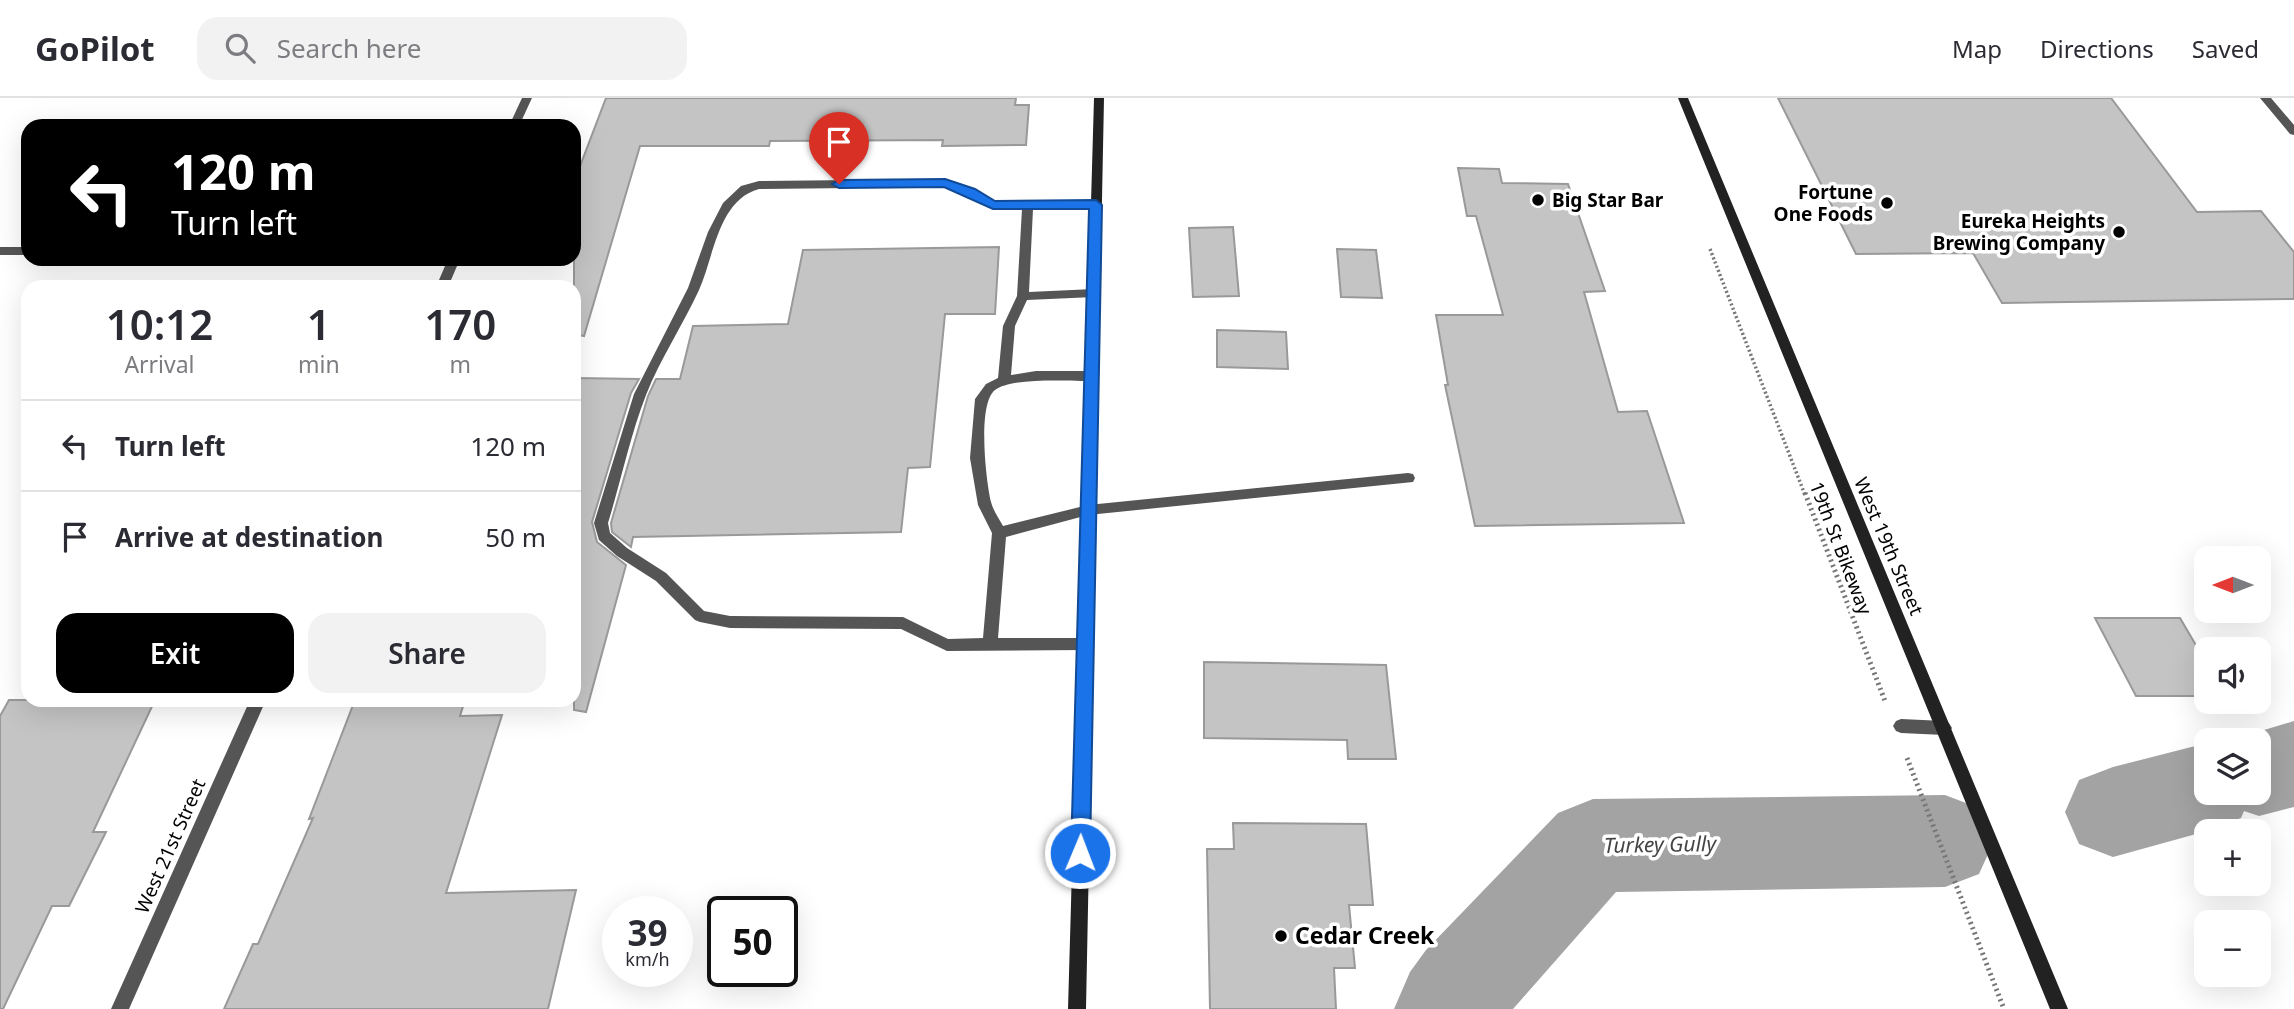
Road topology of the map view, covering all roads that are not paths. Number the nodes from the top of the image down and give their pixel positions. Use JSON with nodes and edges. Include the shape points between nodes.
{"nodes":[{"id":1,"x":527,"y":98,"type":"edge"},
{"id":2,"x":1099,"y":98,"type":"edge"},
{"id":3,"x":1683,"y":98,"type":"edge"},
{"id":4,"x":2264,"y":98,"type":"edge"},
{"id":5,"x":517,"y":119,"type":"edge"},
{"id":6,"x":2294,"y":132,"type":"edge"},
{"id":7,"x":1028,"y":205,"type":"junction"},
{"id":8,"x":1096,"y":205,"type":"junction"},
{"id":9,"x":0,"y":251,"type":"edge"},
{"id":10,"x":21,"y":251,"type":"edge"},
{"id":11,"x":1094,"y":293,"type":"junction"},
{"id":12,"x":1023,"y":296,"type":"junction"},
{"id":13,"x":1092,"y":376,"type":"junction"},
{"id":14,"x":1004,"y":381,"type":"junction"},
{"id":15,"x":1408,"y":478,"type":"dead end"},
{"id":16,"x":1088,"y":510,"type":"junction"},
{"id":17,"x":999,"y":533,"type":"junction"},
{"id":18,"x":990,"y":645,"type":"junction"},
{"id":19,"x":1085,"y":645,"type":"junction"},
{"id":20,"x":255,"y":707,"type":"edge"},
{"id":21,"x":1901,"y":726,"type":"dead end"},
{"id":22,"x":1944,"y":728,"type":"junction"},
{"id":23,"x":120,"y":1009,"type":"edge"},
{"id":24,"x":1077,"y":1009,"type":"edge"},
{"id":25,"x":2059,"y":1009,"type":"edge"}],
"edges":[{"from":1,"to":5,"type":"street"},
{"from":2,"to":8,"type":"main road"},
{"from":3,"to":22,"type":"main road","name":"West 19th Street"},
{"from":4,"to":6,"type":"street"},
{"from":7,"to":8,"type":"street"},
{"from":7,"to":12,"type":"street"},
{"from":7,"to":18,"type":"street","via":[[993,205],[945,183],[759,185],[745,190],[726,206],[694,288],[640,394],[601,523],[604,536],[661,577],[699,616],[730,622],[902,624],[947,645]]},
{"from":8,"to":11,"type":"main road"},
{"from":9,"to":10,"type":"street"},
{"from":11,"to":12,"type":"street"},
{"from":11,"to":13,"type":"main road"},
{"from":12,"to":14,"type":"street","via":[[1012,312],[1007,332]]},
{"from":13,"to":14,"type":"street"},
{"from":13,"to":16,"type":"main road"},
{"from":14,"to":17,"type":"street","via":[[990,387],[981,399],[977,458],[985,505]]},
{"from":15,"to":16,"type":"street"},
{"from":16,"to":17,"type":"street"},
{"from":16,"to":19,"type":"main road"},
{"from":17,"to":18,"type":"street"},
{"from":18,"to":19,"type":"street"},
{"from":19,"to":24,"type":"main road"},
{"from":20,"to":23,"type":"street","name":"West 21st Street"},
{"from":21,"to":22,"type":"street"},
{"from":22,"to":25,"type":"main road","name":"West 19th Street"}]}
